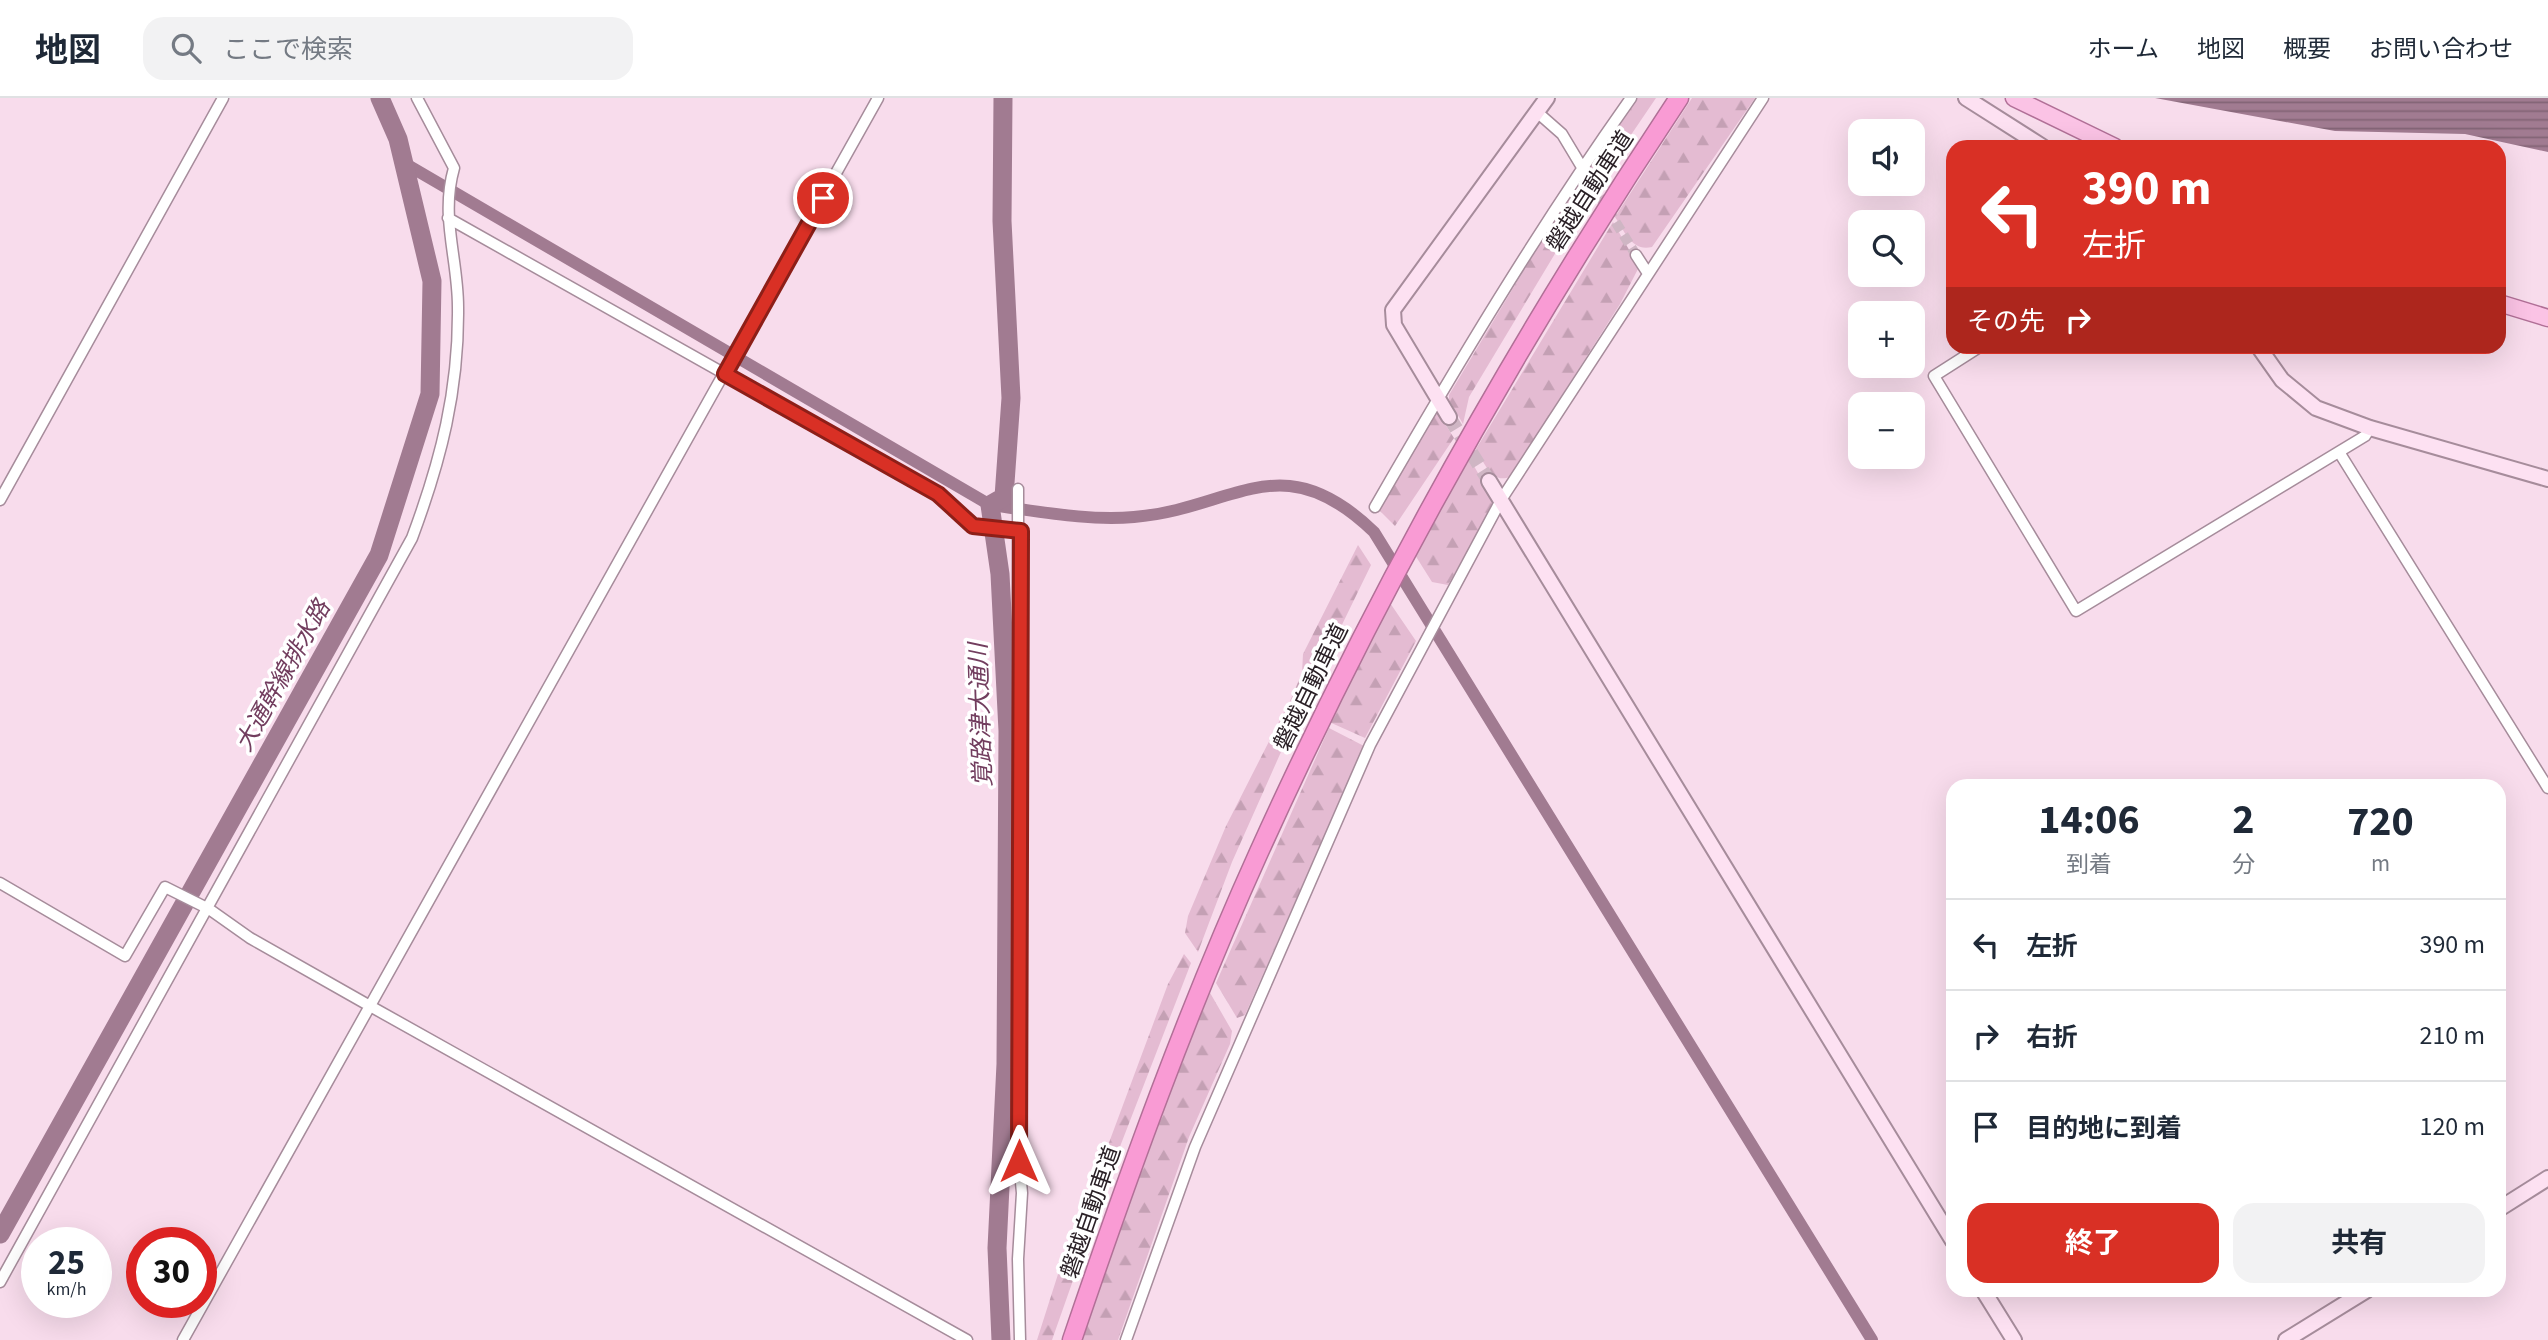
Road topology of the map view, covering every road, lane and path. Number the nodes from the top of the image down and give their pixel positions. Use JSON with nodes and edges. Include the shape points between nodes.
{"nodes":[{"id":1,"x":223,"y":98,"type":"edge"},
{"id":2,"x":417,"y":98,"type":"edge"},
{"id":3,"x":878,"y":98,"type":"edge"},
{"id":4,"x":1547,"y":98,"type":"edge"},
{"id":5,"x":1631,"y":98,"type":"edge"},
{"id":6,"x":1679,"y":98,"type":"edge"},
{"id":7,"x":1763,"y":98,"type":"edge"},
{"id":8,"x":1966,"y":98,"type":"edge"},
{"id":9,"x":2014,"y":98,"type":"edge"},
{"id":10,"x":1537,"y":112,"type":"junction"},
{"id":11,"x":2032,"y":140,"type":"edge"},
{"id":12,"x":2101,"y":140,"type":"edge"},
{"id":13,"x":1582,"y":168,"type":"junction"},
{"id":14,"x":1592,"y":184,"type":"tunnel mouth"},
{"id":15,"x":448,"y":218,"type":"junction"},
{"id":16,"x":1636,"y":255,"type":"tunnel mouth"},
{"id":17,"x":1647,"y":272,"type":"junction"},
{"id":18,"x":2506,"y":305,"type":"edge"},
{"id":19,"x":2548,"y":318,"type":"edge"},
{"id":20,"x":1968,"y":354,"type":"edge"},
{"id":21,"x":2264,"y":354,"type":"edge"},
{"id":22,"x":727,"y":371,"type":"junction"},
{"id":23,"x":1438,"y":398,"type":"junction"},
{"id":24,"x":1449,"y":417,"type":"tunnel mouth"},
{"id":25,"x":2370,"y":428,"type":"junction"},
{"id":26,"x":2339,"y":452,"type":"junction"},
{"id":27,"x":2548,"y":480,"type":"edge"},
{"id":28,"x":1489,"y":481,"type":"tunnel mouth"},
{"id":29,"x":1018,"y":489,"type":"dead end"},
{"id":30,"x":0,"y":500,"type":"edge"},
{"id":31,"x":1501,"y":500,"type":"junction"},
{"id":32,"x":1374,"y":507,"type":"dead end"},
{"id":33,"x":1016,"y":531,"type":"junction"},
{"id":34,"x":2548,"y":788,"type":"edge"},
{"id":35,"x":0,"y":883,"type":"edge"},
{"id":36,"x":205,"y":907,"type":"junction"},
{"id":37,"x":370,"y":1006,"type":"junction"},
{"id":38,"x":2548,"y":1178,"type":"edge"},
{"id":39,"x":2506,"y":1205,"type":"edge"},
{"id":40,"x":1946,"y":1230,"type":"edge"},
{"id":41,"x":0,"y":1282,"type":"edge"},
{"id":42,"x":1987,"y":1297,"type":"edge"},
{"id":43,"x":2356,"y":1297,"type":"edge"},
{"id":44,"x":183,"y":1340,"type":"edge"},
{"id":45,"x":967,"y":1340,"type":"edge"},
{"id":46,"x":1020,"y":1340,"type":"edge"},
{"id":47,"x":1072,"y":1340,"type":"edge"},
{"id":48,"x":1126,"y":1340,"type":"edge"},
{"id":49,"x":2014,"y":1340,"type":"edge"},
{"id":50,"x":2286,"y":1340,"type":"edge"}],
"edges":[{"from":1,"to":30,"type":"street"},
{"from":2,"to":15,"type":"street","via":[[454,168],[446,202]]},
{"from":3,"to":22,"type":"street"},
{"from":4,"to":10,"type":"street"},
{"from":5,"to":13,"type":"street"},
{"from":6,"to":47,"type":"highway","name":"磐越自動車道","via":[[1546,306],[1384,594],[1268,832],[1203,982]]},
{"from":7,"to":17,"type":"street"},
{"from":8,"to":11,"type":"street"},
{"from":9,"to":12,"type":"main road"},
{"from":10,"to":13,"type":"street","via":[[1562,134]]},
{"from":10,"to":23,"type":"street","via":[[1393,310],[1394,325]]},
{"from":13,"to":14,"type":"street"},
{"from":13,"to":23,"type":"street"},
{"from":15,"to":22,"type":"street"},
{"from":15,"to":36,"type":"street","via":[[458,294],[457,358],[436,473],[412,538]]},
{"from":16,"to":17,"type":"street"},
{"from":17,"to":31,"type":"street"},
{"from":18,"to":19,"type":"main road"},
{"from":20,"to":26,"type":"street","via":[[1934,376],[2076,611]]},
{"from":21,"to":25,"type":"street","via":[[2303,400]]},
{"from":22,"to":33,"type":"street","via":[[938,494],[973,526]]},
{"from":22,"to":37,"type":"street"},
{"from":23,"to":24,"type":"street"},
{"from":23,"to":32,"type":"street"},
{"from":25,"to":26,"type":"street"},
{"from":25,"to":27,"type":"street"},
{"from":26,"to":34,"type":"street"},
{"from":28,"to":31,"type":"street"},
{"from":29,"to":33,"type":"street"},
{"from":31,"to":40,"type":"street"},
{"from":31,"to":48,"type":"street","via":[[1370,746],[1195,1147]]},
{"from":33,"to":46,"type":"street"},
{"from":35,"to":36,"type":"street","via":[[125,956],[165,887]]},
{"from":36,"to":37,"type":"street"},
{"from":36,"to":41,"type":"street"},
{"from":37,"to":44,"type":"street"},
{"from":37,"to":45,"type":"street"},
{"from":38,"to":39,"type":"street"},
{"from":42,"to":49,"type":"street"},
{"from":43,"to":50,"type":"street"}]}
